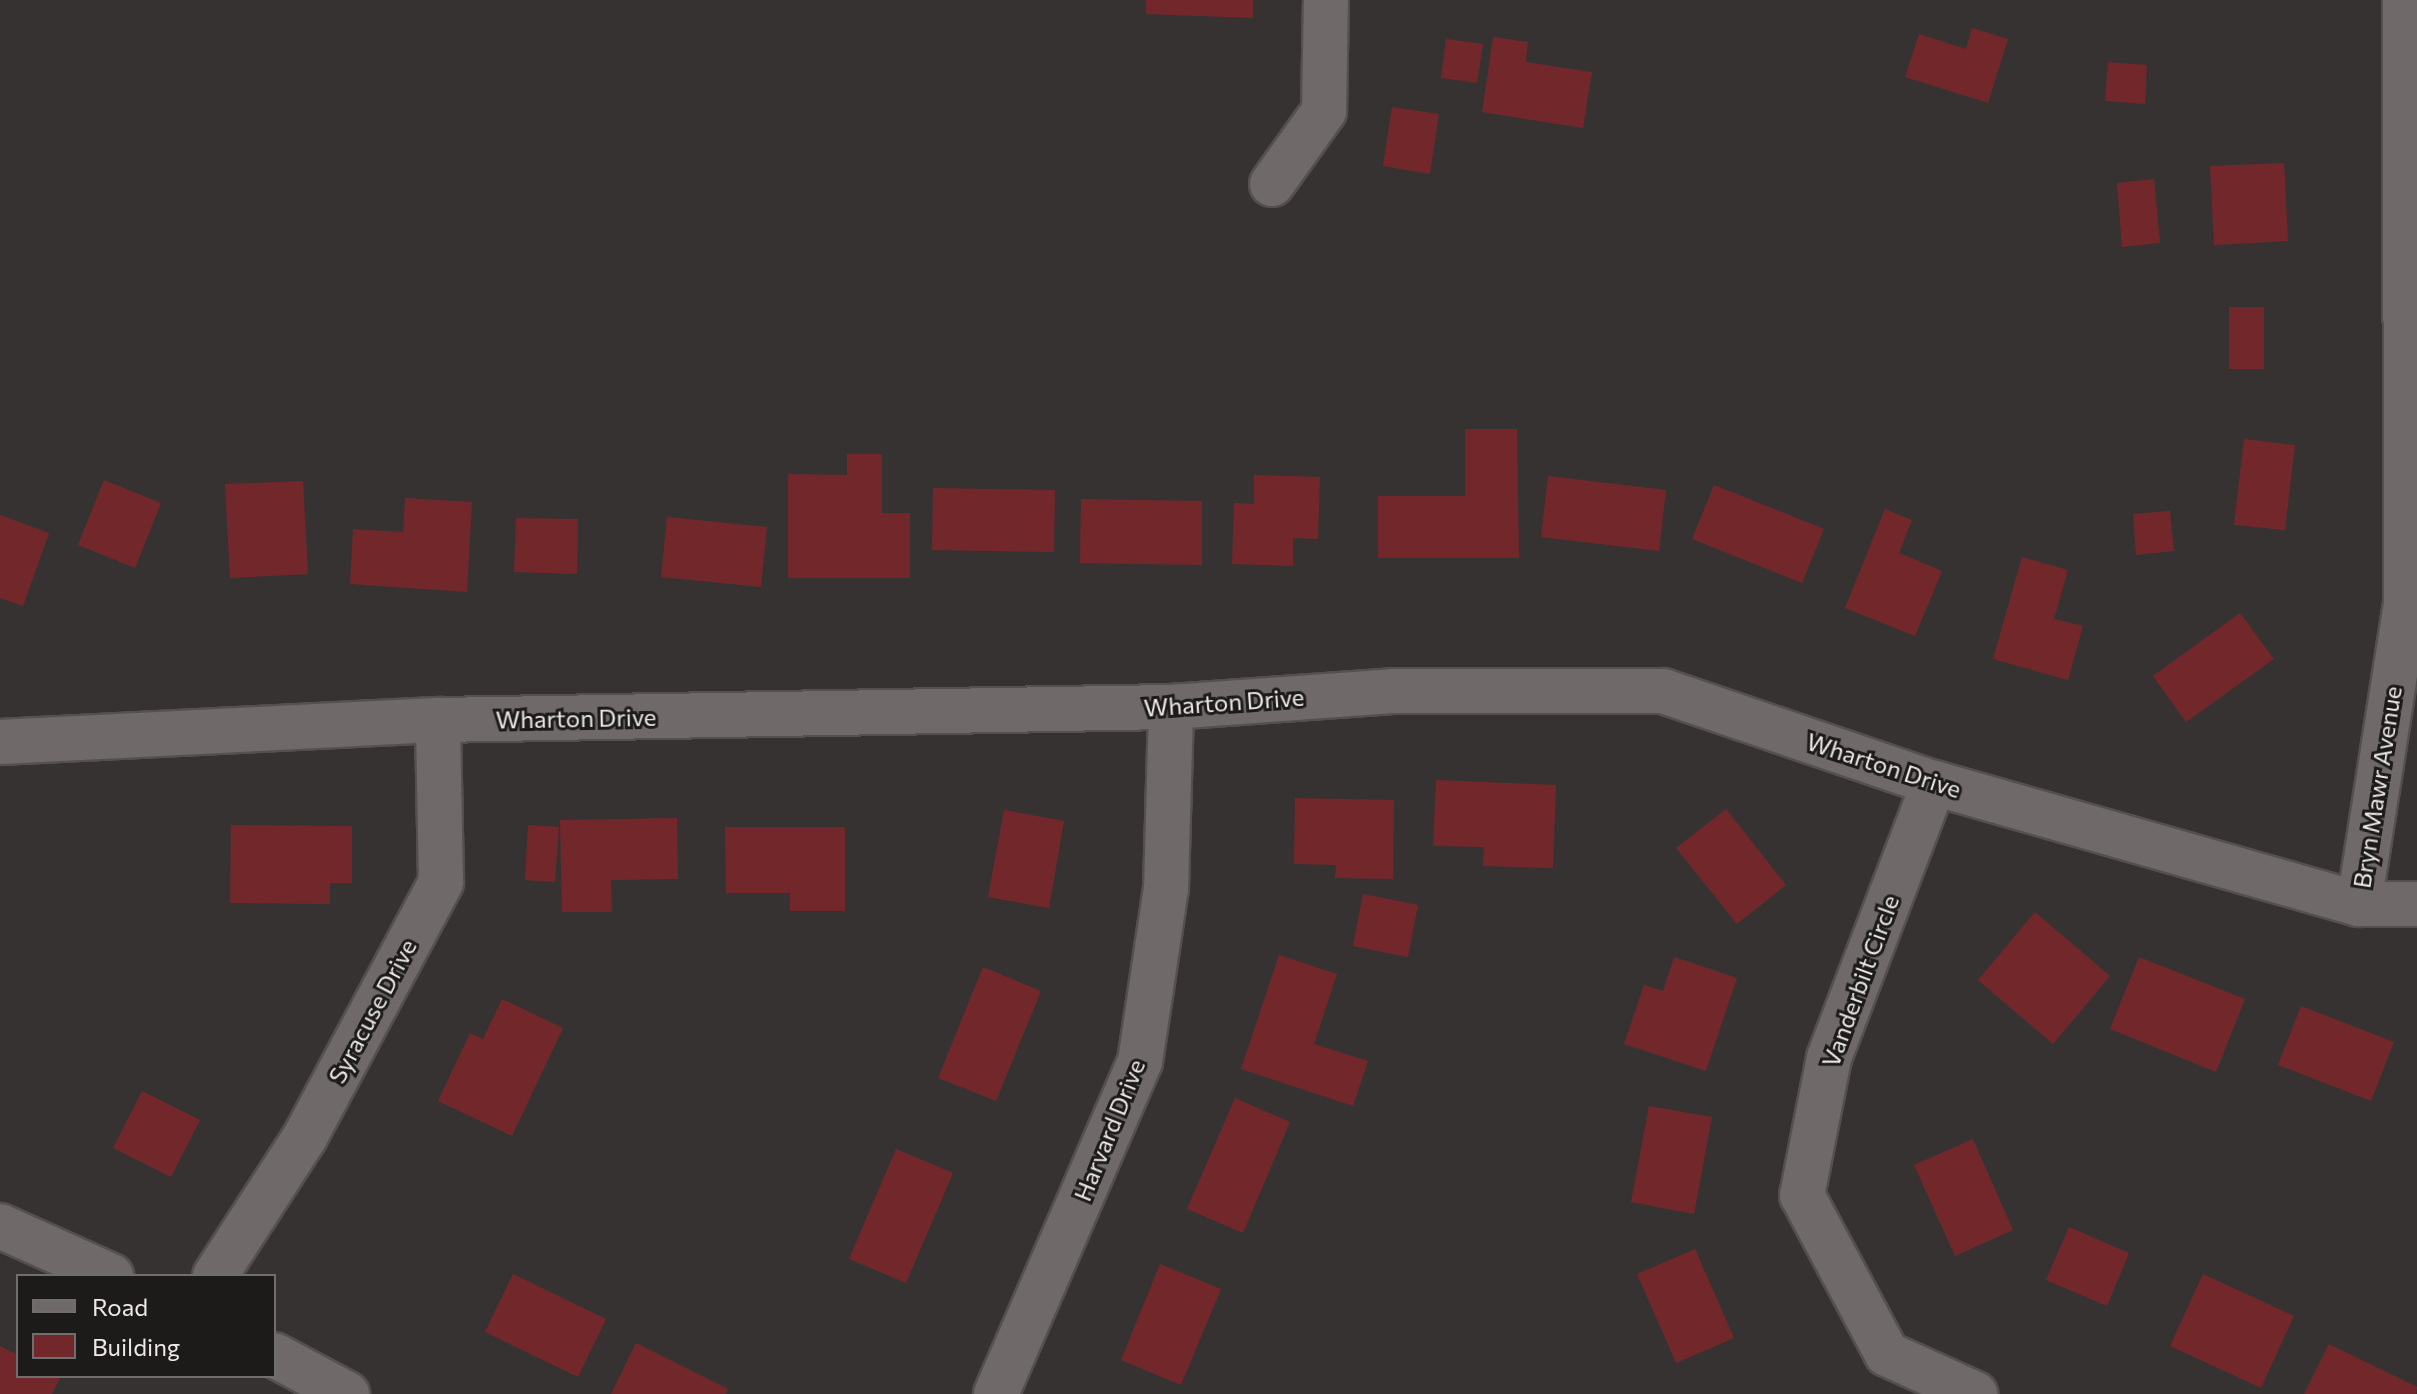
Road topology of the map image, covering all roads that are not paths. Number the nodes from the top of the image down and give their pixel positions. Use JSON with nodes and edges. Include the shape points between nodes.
{"nodes":[{"id":1,"x":1326,"y":0,"type":"edge"},
{"id":2,"x":2405,"y":0,"type":"edge"},
{"id":3,"x":1272,"y":184,"type":"dead end"},
{"id":4,"x":1171,"y":707,"type":"junction"},
{"id":5,"x":438,"y":720,"type":"junction"},
{"id":6,"x":0,"y":742,"type":"edge"},
{"id":7,"x":1934,"y":783,"type":"junction"},
{"id":8,"x":2359,"y":904,"type":"junction"},
{"id":9,"x":2417,"y":904,"type":"edge"},
{"id":10,"x":0,"y":1226,"type":"edge"},
{"id":11,"x":107,"y":1274,"type":"edge"},
{"id":12,"x":216,"y":1274,"type":"edge"},
{"id":13,"x":276,"y":1356,"type":"edge"},
{"id":14,"x":347,"y":1394,"type":"edge"},
{"id":15,"x":996,"y":1394,"type":"edge"},
{"id":16,"x":1975,"y":1394,"type":"edge"}],
"edges":[{"from":1,"to":3,"type":"street","via":[[1324,111]]},
{"from":2,"to":8,"type":"street","name":"Bryn Mawr Avenue","via":[[2406,603]]},
{"from":4,"to":5,"type":"street","name":"Wharton Drive"},
{"from":4,"to":7,"type":"street","name":"Wharton Drive","via":[[1392,691],[1663,691]]},
{"from":4,"to":15,"type":"street","name":"Harvard Drive","via":[[1166,889],[1140,1062]]},
{"from":5,"to":6,"type":"street","name":"Wharton Drive"},
{"from":5,"to":12,"type":"street","name":"Syracuse Drive","via":[[441,882],[305,1137]]},
{"from":7,"to":8,"type":"street","name":"Wharton Drive"},
{"from":7,"to":16,"type":"street","name":"Vanderbilt Circle","via":[[1829,1058],[1802,1195],[1887,1354]]},
{"from":8,"to":9,"type":"street","name":"Wharton Drive"},
{"from":10,"to":11,"type":"street"},
{"from":13,"to":14,"type":"street"}]}
